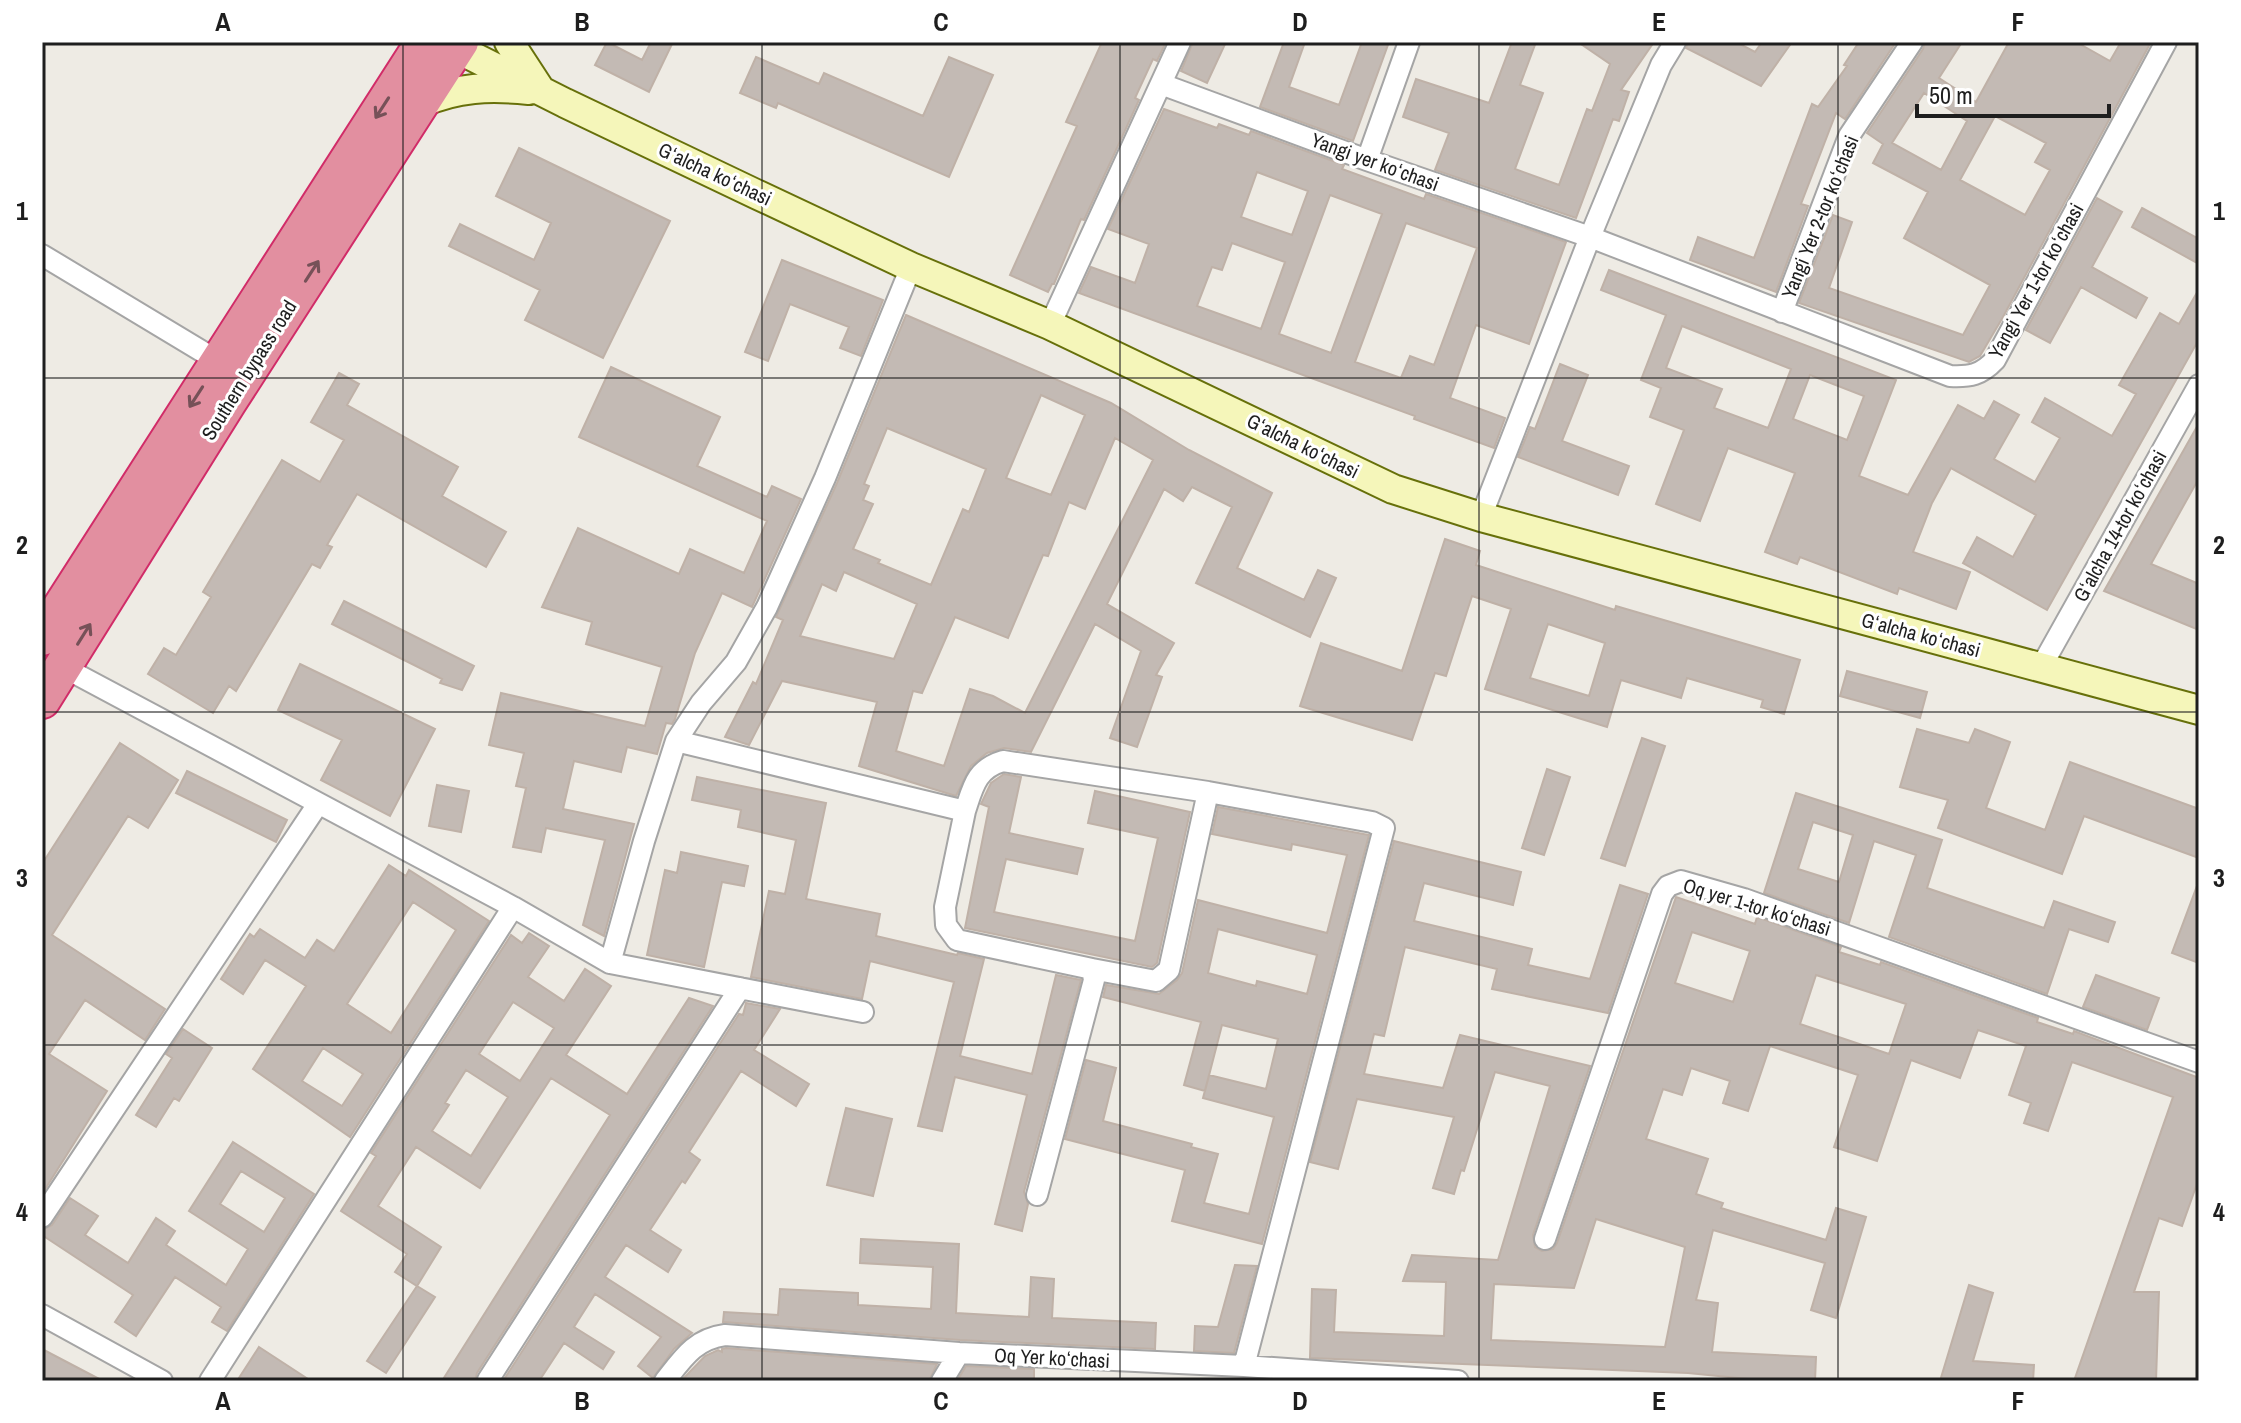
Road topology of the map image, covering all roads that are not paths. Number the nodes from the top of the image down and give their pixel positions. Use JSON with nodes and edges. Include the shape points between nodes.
{"nodes":[{"id":1,"x":509,"y":42,"type":"edge"},
{"id":2,"x":1180,"y":42,"type":"edge"},
{"id":3,"x":1409,"y":42,"type":"edge"},
{"id":4,"x":1675,"y":42,"type":"edge"},
{"id":5,"x":1912,"y":42,"type":"edge"},
{"id":6,"x":2166,"y":42,"type":"edge"},
{"id":7,"x":446,"y":44,"type":"edge"},
{"id":8,"x":1161,"y":84,"type":"junction"},
{"id":9,"x":541,"y":92,"type":"junction"},
{"id":10,"x":421,"y":103,"type":"junction"},
{"id":11,"x":1367,"y":160,"type":"junction"},
{"id":12,"x":1590,"y":237,"type":"junction"},
{"id":13,"x":42,"y":255,"type":"edge"},
{"id":14,"x":911,"y":267,"type":"junction"},
{"id":15,"x":1782,"y":312,"type":"junction"},
{"id":16,"x":1050,"y":325,"type":"junction"},
{"id":17,"x":218,"y":361,"type":"junction"},
{"id":18,"x":2199,"y":385,"type":"edge"},
{"id":19,"x":1481,"y":517,"type":"junction"},
{"id":20,"x":42,"y":637,"type":"edge"},
{"id":21,"x":63,"y":667,"type":"junction"},
{"id":22,"x":2041,"y":667,"type":"junction"},
{"id":23,"x":42,"y":700,"type":"edge"},
{"id":24,"x":2199,"y":710,"type":"edge"},
{"id":25,"x":676,"y":741,"type":"junction"},
{"id":26,"x":1208,"y":792,"type":"junction"},
{"id":27,"x":318,"y":804,"type":"junction"},
{"id":28,"x":965,"y":811,"type":"junction"},
{"id":29,"x":513,"y":907,"type":"junction"},
{"id":30,"x":610,"y":963,"type":"junction"},
{"id":31,"x":1092,"y":969,"type":"junction"},
{"id":32,"x":740,"y":988,"type":"junction"},
{"id":33,"x":863,"y":1012,"type":"dead end"},
{"id":34,"x":2199,"y":1062,"type":"edge"},
{"id":35,"x":1037,"y":1195,"type":"dead end"},
{"id":36,"x":42,"y":1217,"type":"edge"},
{"id":37,"x":1545,"y":1239,"type":"dead end"},
{"id":38,"x":42,"y":1315,"type":"edge"},
{"id":39,"x":959,"y":1353,"type":"junction"},
{"id":40,"x":1232,"y":1371,"type":"edge"},
{"id":41,"x":488,"y":1380,"type":"edge"},
{"id":42,"x":162,"y":1381,"type":"edge"},
{"id":43,"x":210,"y":1381,"type":"edge"},
{"id":44,"x":665,"y":1381,"type":"edge"},
{"id":45,"x":942,"y":1381,"type":"edge"},
{"id":46,"x":1458,"y":1381,"type":"edge"}],
"edges":[{"from":1,"to":9,"type":"street"},
{"from":2,"to":8,"type":"street"},
{"from":3,"to":11,"type":"street"},
{"from":4,"to":12,"type":"street"},
{"from":5,"to":15,"type":"street","name":"Yangi Yer 2-tor koʻchasi","via":[[1849,136]]},
{"from":6,"to":15,"type":"street","name":"Yangi Yer 1-tor koʻchasi","via":[[1995,360],[1983,372],[1950,376]]},
{"from":7,"to":9,"type":"street","name":"Gʻalcha koʻchasi"},
{"from":7,"to":10,"type":"highway","name":"Southern bypass road"},
{"from":7,"to":17,"type":"highway","name":"Southern bypass road","one_way":true},
{"from":8,"to":11,"type":"street","name":"Yangi yer koʻchasi"},
{"from":8,"to":16,"type":"street"},
{"from":9,"to":10,"type":"street","via":[[471,88]]},
{"from":9,"to":14,"type":"street","name":"Gʻalcha koʻchasi"},
{"from":21,"to":10,"type":"highway","name":"Southern bypass road","one_way":true},
{"from":11,"to":12,"type":"street","name":"Yangi yer koʻchasi"},
{"from":12,"to":15,"type":"street","name":"Yangi yer koʻchasi"},
{"from":12,"to":19,"type":"street"},
{"from":13,"to":17,"type":"street"},
{"from":14,"to":16,"type":"street","name":"Gʻalcha koʻchasi"},
{"from":14,"to":25,"type":"street","via":[[767,607],[736,662]]},
{"from":16,"to":19,"type":"street","name":"Gʻalcha koʻchasi","via":[[1393,489]]},
{"from":17,"to":20,"type":"highway","name":"Southern bypass road","one_way":true},
{"from":18,"to":22,"type":"street","name":"Gʻalcha 14-tor koʻchasi"},
{"from":19,"to":22,"type":"street","name":"Gʻalcha koʻchasi"},
{"from":21,"to":23,"type":"highway","name":"Southern bypass road"},
{"from":21,"to":27,"type":"street"},
{"from":22,"to":24,"type":"street","name":"Gʻalcha koʻchasi"},
{"from":25,"to":28,"type":"street"},
{"from":25,"to":30,"type":"street"},
{"from":26,"to":28,"type":"street","via":[[1003,761],[988,765],[980,775]]},
{"from":26,"to":31,"type":"street","via":[[1169,970],[1156,981]]},
{"from":26,"to":40,"type":"street","via":[[1372,822],[1384,833]]},
{"from":27,"to":29,"type":"street"},
{"from":27,"to":36,"type":"street"},
{"from":28,"to":31,"type":"street","via":[[945,907],[946,925],[957,940]]},
{"from":29,"to":30,"type":"street"},
{"from":29,"to":43,"type":"street"},
{"from":30,"to":32,"type":"street"},
{"from":31,"to":35,"type":"street","via":[[1094,980]]},
{"from":32,"to":33,"type":"street"},
{"from":32,"to":41,"type":"street"},
{"from":34,"to":37,"type":"street","name":"Oq yer 1-tor koʻchasi","via":[[1744,899],[1673,883],[1662,894]]},
{"from":38,"to":42,"type":"street"},
{"from":39,"to":40,"type":"street","name":"Oq Yer koʻchasi"},
{"from":39,"to":44,"type":"street","name":"Oq Yer koʻchasi","via":[[725,1335],[708,1337],[691,1350]]},
{"from":39,"to":45,"type":"street"},
{"from":40,"to":46,"type":"street","name":"Oq Yer koʻchasi"}]}
